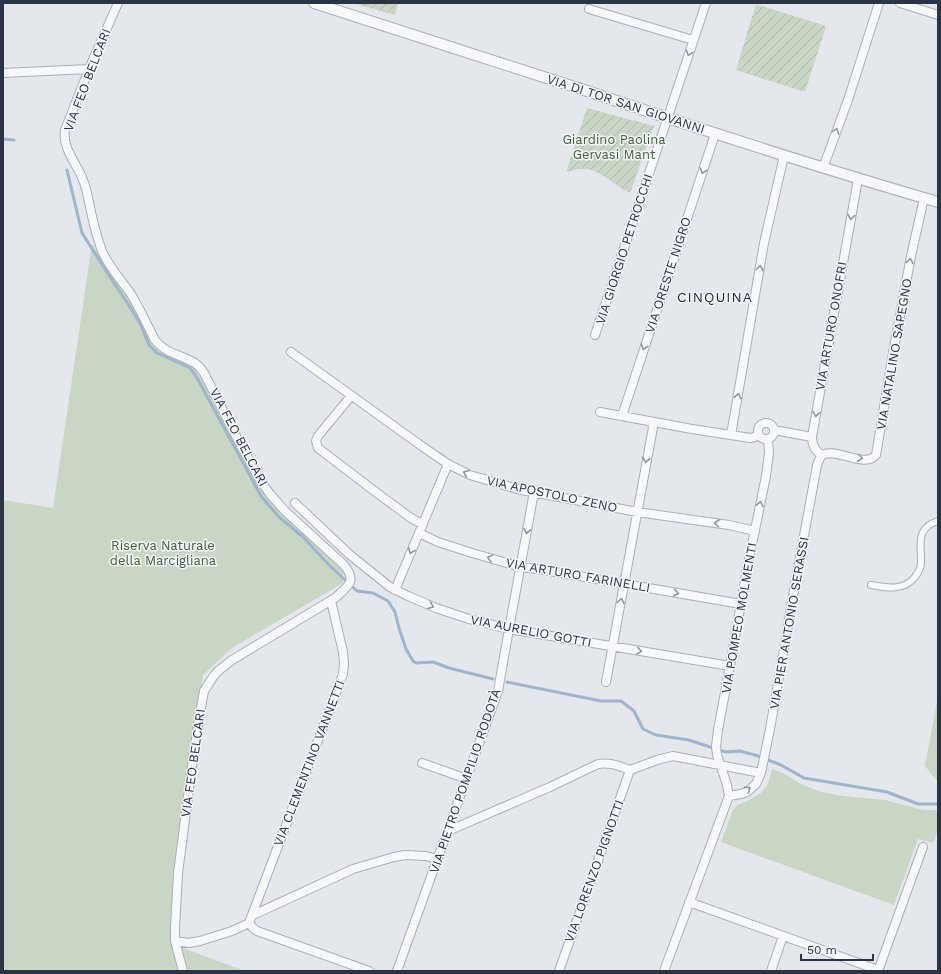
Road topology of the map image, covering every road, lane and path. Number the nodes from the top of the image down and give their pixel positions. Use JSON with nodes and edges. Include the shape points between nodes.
{"nodes":[{"id":1,"x":118,"y":3,"type":"edge"},
{"id":2,"x":314,"y":3,"type":"edge"},
{"id":3,"x":706,"y":3,"type":"edge"},
{"id":4,"x":879,"y":3,"type":"edge"},
{"id":5,"x":900,"y":3,"type":"edge"},
{"id":6,"x":589,"y":9,"type":"dead end"},
{"id":7,"x":938,"y":15,"type":"edge"},
{"id":8,"x":694,"y":39,"type":"junction"},
{"id":9,"x":89,"y":69,"type":"junction"},
{"id":10,"x":3,"y":73,"type":"edge"},
{"id":11,"x":667,"y":118,"type":"junction"},
{"id":12,"x":715,"y":134,"type":"junction"},
{"id":13,"x":784,"y":156,"type":"junction"},
{"id":14,"x":823,"y":168,"type":"junction"},
{"id":15,"x":858,"y":179,"type":"junction"},
{"id":16,"x":924,"y":198,"type":"junction"},
{"id":17,"x":938,"y":202,"type":"edge"},
{"id":18,"x":595,"y":335,"type":"dead end"},
{"id":19,"x":291,"y":352,"type":"dead end"},
{"id":20,"x":351,"y":396,"type":"junction"},
{"id":21,"x":600,"y":412,"type":"dead end"},
{"id":22,"x":622,"y":416,"type":"junction"},
{"id":23,"x":654,"y":422,"type":"junction"},
{"id":24,"x":774,"y":430,"type":"junction"},
{"id":25,"x":731,"y":435,"type":"junction"},
{"id":26,"x":758,"y":435,"type":"junction"},
{"id":27,"x":812,"y":437,"type":"junction"},
{"id":28,"x":768,"y":440,"type":"junction"},
{"id":29,"x":822,"y":455,"type":"junction"},
{"id":30,"x":448,"y":464,"type":"junction"},
{"id":31,"x":534,"y":492,"type":"junction"},
{"id":32,"x":295,"y":503,"type":"dead end"},
{"id":33,"x":637,"y":512,"type":"junction"},
{"id":34,"x":938,"y":521,"type":"edge"},
{"id":35,"x":422,"y":524,"type":"junction"},
{"id":36,"x":755,"y":531,"type":"junction"},
{"id":37,"x":418,"y":533,"type":"junction"},
{"id":38,"x":350,"y":554,"type":"junction"},
{"id":39,"x":342,"y":563,"type":"junction"},
{"id":40,"x":521,"y":567,"type":"junction"},
{"id":41,"x":624,"y":584,"type":"junction"},
{"id":42,"x":871,"y":585,"type":"dead end"},
{"id":43,"x":395,"y":590,"type":"junction"},
{"id":44,"x":331,"y":600,"type":"junction"},
{"id":45,"x":741,"y":604,"type":"junction"},
{"id":46,"x":509,"y":629,"type":"junction"},
{"id":47,"x":612,"y":646,"type":"junction"},
{"id":48,"x":730,"y":666,"type":"junction"},
{"id":49,"x":606,"y":682,"type":"dead end"},
{"id":50,"x":422,"y":763,"type":"dead end"},
{"id":51,"x":720,"y":765,"type":"junction"},
{"id":52,"x":630,"y":770,"type":"junction"},
{"id":53,"x":761,"y":773,"type":"junction"},
{"id":54,"x":467,"y":779,"type":"junction"},
{"id":55,"x":729,"y":796,"type":"junction"},
{"id":56,"x":448,"y":831,"type":"junction"},
{"id":57,"x":923,"y":847,"type":"dead end"},
{"id":58,"x":438,"y":859,"type":"junction"},
{"id":59,"x":689,"y":902,"type":"junction"},
{"id":60,"x":253,"y":915,"type":"junction"},
{"id":61,"x":249,"y":923,"type":"junction"},
{"id":62,"x":783,"y":936,"type":"junction"},
{"id":63,"x":175,"y":940,"type":"junction"},
{"id":64,"x":183,"y":971,"type":"edge"},
{"id":65,"x":369,"y":971,"type":"edge"},
{"id":66,"x":397,"y":971,"type":"edge"},
{"id":67,"x":558,"y":971,"type":"edge"},
{"id":68,"x":664,"y":971,"type":"edge"},
{"id":69,"x":771,"y":971,"type":"edge"},
{"id":70,"x":878,"y":971,"type":"edge"}],
"edges":[{"from":1,"to":9,"type":"street","name":"VIA FEO BELCARI"},
{"from":2,"to":11,"type":"street","name":"VIA DI TOR SAN GIOVANNI"},
{"from":3,"to":8,"type":"street","name":"VIA GIORGIO PETROCCHI"},
{"from":14,"to":4,"type":"street","one_way":true},
{"from":5,"to":7,"type":"street"},
{"from":6,"to":8,"type":"street"},
{"from":8,"to":11,"type":"street","name":"VIA GIORGIO PETROCCHI","one_way":true},
{"from":9,"to":10,"type":"street"},
{"from":9,"to":39,"type":"street","name":"VIA FEO BELCARI","via":[[65,130],[65,140],[86,186],[100,245],[107,260],[159,345],[193,362],[204,373],[240,444],[270,494]]},
{"from":11,"to":12,"type":"street","name":"VIA DI TOR SAN GIOVANNI"},
{"from":11,"to":18,"type":"street","name":"VIA GIORGIO PETROCCHI"},
{"from":12,"to":13,"type":"street","name":"VIA DI TOR SAN GIOVANNI"},
{"from":12,"to":22,"type":"street","name":"VIA ORESTE NIGRO","one_way":true},
{"from":13,"to":14,"type":"street","name":"VIA DI TOR SAN GIOVANNI"},
{"from":25,"to":13,"type":"street","one_way":true,"via":[[764,243]]},
{"from":14,"to":15,"type":"street","name":"VIA DI TOR SAN GIOVANNI"},
{"from":15,"to":16,"type":"street","name":"VIA DI TOR SAN GIOVANNI"},
{"from":15,"to":27,"type":"street","name":"VIA ARTURO ONOFRI","one_way":true},
{"from":16,"to":17,"type":"street","name":"VIA DI TOR SAN GIOVANNI"},
{"from":29,"to":16,"type":"street","name":"VIA NATALINO SAPEGNO","one_way":true,"via":[[829,453],[868,459],[876,454],[911,256]]},
{"from":19,"to":20,"type":"street","name":"VIA APOSTOLO ZENO"},
{"from":20,"to":30,"type":"street","name":"VIA APOSTOLO ZENO"},
{"from":20,"to":35,"type":"street","via":[[318,436],[318,448]]},
{"from":21,"to":22,"type":"street"},
{"from":22,"to":23,"type":"street"},
{"from":23,"to":25,"type":"street"},
{"from":23,"to":33,"type":"street","one_way":true},
{"from":24,"to":26,"type":"street","via":[[769,424],[764,424],[758,429]]},
{"from":24,"to":27,"type":"street"},
{"from":24,"to":28,"type":"street"},
{"from":25,"to":26,"type":"street","via":[[752,438]]},
{"from":26,"to":28,"type":"street"},
{"from":27,"to":29,"type":"street","via":[[814,447]]},
{"from":36,"to":28,"type":"street","name":"VIA POMPEO MOLMENTI","one_way":true,"via":[[766,476]]},
{"from":29,"to":53,"type":"street","name":"VIA PIER ANTONIO SERASSI","via":[[817,465]]},
{"from":31,"to":30,"type":"street","name":"VIA APOSTOLO ZENO","one_way":true,"via":[[477,477]]},
{"from":30,"to":35,"type":"street"},
{"from":31,"to":33,"type":"street","name":"VIA APOSTOLO ZENO"},
{"from":31,"to":40,"type":"street","name":"VIA PIETRO POMPILIO RODOTÀ","one_way":true},
{"from":32,"to":38,"type":"street","name":"VIA AURELIO GOTTI"},
{"from":36,"to":33,"type":"street","name":"VIA APOSTOLO ZENO","one_way":true},
{"from":33,"to":41,"type":"street"},
{"from":34,"to":42,"type":"street","via":[[923,532],[920,541],[921,564],[914,578],[898,587]]},
{"from":35,"to":37,"type":"street"},
{"from":36,"to":45,"type":"street","name":"VIA POMPEO MOLMENTI"},
{"from":40,"to":37,"type":"street","name":"VIA ARTURO FARINELLI","one_way":true,"via":[[444,544]]},
{"from":37,"to":43,"type":"street","one_way":true},
{"from":38,"to":39,"type":"street"},
{"from":38,"to":43,"type":"street","name":"VIA AURELIO GOTTI"},
{"from":39,"to":44,"type":"street","name":"VIA FEO BELCARI","via":[[350,573],[351,582]]},
{"from":40,"to":41,"type":"street","name":"VIA ARTURO FARINELLI"},
{"from":40,"to":46,"type":"street","name":"VIA PIETRO POMPILIO RODOTÀ"},
{"from":41,"to":45,"type":"street","name":"VIA ARTURO FARINELLI","one_way":true},
{"from":47,"to":41,"type":"street","one_way":true},
{"from":43,"to":46,"type":"street","name":"VIA AURELIO GOTTI","one_way":true,"via":[[450,614]]},
{"from":44,"to":60,"type":"street","name":"VIA CLEMENTINO VANNETTI","via":[[343,656],[343,674]]},
{"from":44,"to":63,"type":"street","name":"VIA FEO BELCARI","via":[[232,660],[218,671],[204,691],[178,873]]},
{"from":45,"to":48,"type":"street","name":"VIA POMPEO MOLMENTI"},
{"from":46,"to":47,"type":"street","name":"VIA AURELIO GOTTI"},
{"from":46,"to":54,"type":"street","name":"VIA PIETRO POMPILIO RODOTÀ","via":[[498,691]]},
{"from":47,"to":48,"type":"street","name":"VIA AURELIO GOTTI","one_way":true},
{"from":47,"to":49,"type":"street"},
{"from":48,"to":51,"type":"street","name":"VIA POMPEO MOLMENTI","via":[[716,746]]},
{"from":50,"to":54,"type":"street"},
{"from":51,"to":52,"type":"street","via":[[673,756]]},
{"from":51,"to":53,"type":"street"},
{"from":51,"to":55,"type":"street","name":"VIA POMPEO MOLMENTI"},
{"from":52,"to":56,"type":"street","via":[[614,764],[598,764]]},
{"from":52,"to":67,"type":"street","name":"VIA LORENZO PIGNOTTI"},
{"from":55,"to":53,"type":"street","name":"VIA PIER ANTONIO SERASSI","one_way":true,"via":[[747,792],[756,784]]},
{"from":54,"to":56,"type":"street","name":"VIA PIETRO POMPILIO RODOTÀ"},
{"from":55,"to":59,"type":"street"},
{"from":56,"to":58,"type":"street","name":"VIA PIETRO POMPILIO RODOTÀ"},
{"from":57,"to":70,"type":"street"},
{"from":58,"to":60,"type":"street","via":[[405,855],[353,869]]},
{"from":58,"to":66,"type":"street","name":"VIA PIETRO POMPILIO RODOTÀ"},
{"from":59,"to":62,"type":"street"},
{"from":59,"to":68,"type":"street"},
{"from":60,"to":61,"type":"street","name":"VIA CLEMENTINO VANNETTI"},
{"from":61,"to":63,"type":"street","via":[[200,941],[189,943]]},
{"from":61,"to":65,"type":"street","via":[[257,931]]},
{"from":62,"to":69,"type":"street"},
{"from":62,"to":70,"type":"street"},
{"from":63,"to":64,"type":"street","name":"VIA FEO BELCARI"}]}
